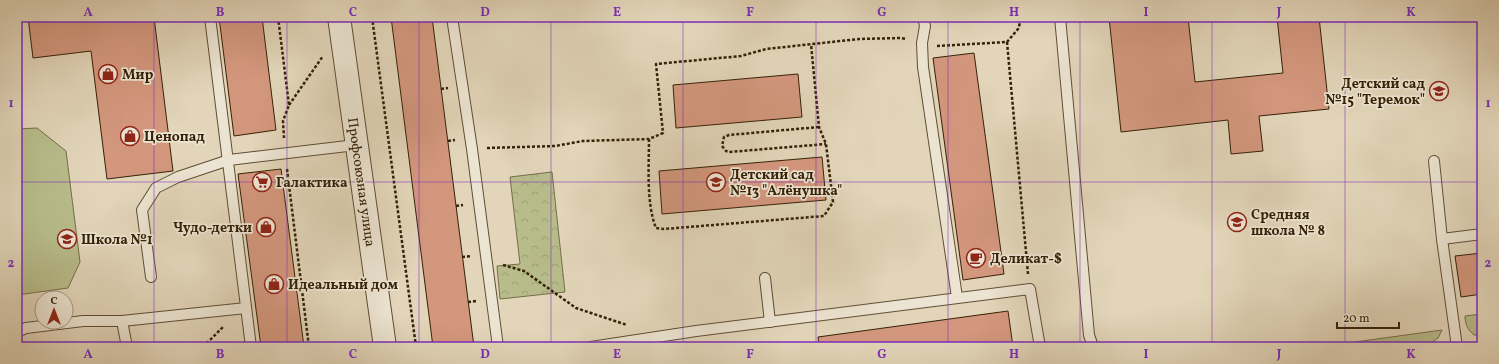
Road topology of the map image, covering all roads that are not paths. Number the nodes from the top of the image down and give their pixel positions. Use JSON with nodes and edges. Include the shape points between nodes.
{"nodes":[{"id":1,"x":210,"y":17,"type":"edge"},
{"id":2,"x":452,"y":17,"type":"edge"},
{"id":3,"x":923,"y":17,"type":"edge"},
{"id":4,"x":1060,"y":17,"type":"edge"},
{"id":5,"x":340,"y":23,"type":"edge"},
{"id":6,"x":356,"y":145,"type":"junction"},
{"id":7,"x":229,"y":160,"type":"junction"},
{"id":8,"x":1434,"y":161,"type":"dead end"},
{"id":9,"x":1482,"y":234,"type":"edge"},
{"id":10,"x":1442,"y":239,"type":"junction"},
{"id":11,"x":151,"y":277,"type":"dead end"},
{"id":12,"x":765,"y":278,"type":"dead end"},
{"id":13,"x":957,"y":297,"type":"junction"},
{"id":14,"x":246,"y":308,"type":"junction"},
{"id":15,"x":122,"y":321,"type":"junction"},
{"id":16,"x":770,"y":322,"type":"junction"},
{"id":17,"x":17,"y":332,"type":"edge"},
{"id":18,"x":127,"y":347,"type":"edge"},
{"id":19,"x":251,"y":347,"type":"edge"},
{"id":20,"x":385,"y":347,"type":"edge"},
{"id":21,"x":498,"y":347,"type":"edge"},
{"id":22,"x":591,"y":347,"type":"edge"},
{"id":23,"x":1040,"y":347,"type":"edge"},
{"id":24,"x":1092,"y":347,"type":"edge"},
{"id":25,"x":1457,"y":347,"type":"edge"}],
"edges":[{"from":1,"to":7,"type":"lane"},
{"from":2,"to":21,"type":"lane"},
{"from":3,"to":13,"type":"lane","via":[[923,67]]},
{"from":4,"to":24,"type":"lane"},
{"from":5,"to":6,"type":"street","name":"Профсоюзная улица"},
{"from":6,"to":7,"type":"lane"},
{"from":6,"to":20,"type":"street","name":"Профсоюзная улица"},
{"from":7,"to":11,"type":"lane","via":[[178,177],[156,188],[142,210]]},
{"from":7,"to":14,"type":"lane"},
{"from":8,"to":10,"type":"lane"},
{"from":9,"to":10,"type":"lane"},
{"from":10,"to":25,"type":"lane"},
{"from":12,"to":16,"type":"lane"},
{"from":13,"to":16,"type":"lane"},
{"from":13,"to":23,"type":"lane","via":[[1030,289]]},
{"from":14,"to":15,"type":"lane"},
{"from":14,"to":19,"type":"lane"},
{"from":15,"to":17,"type":"lane","via":[[83,321],[26,328]]},
{"from":15,"to":18,"type":"lane"},
{"from":16,"to":22,"type":"lane"}]}
